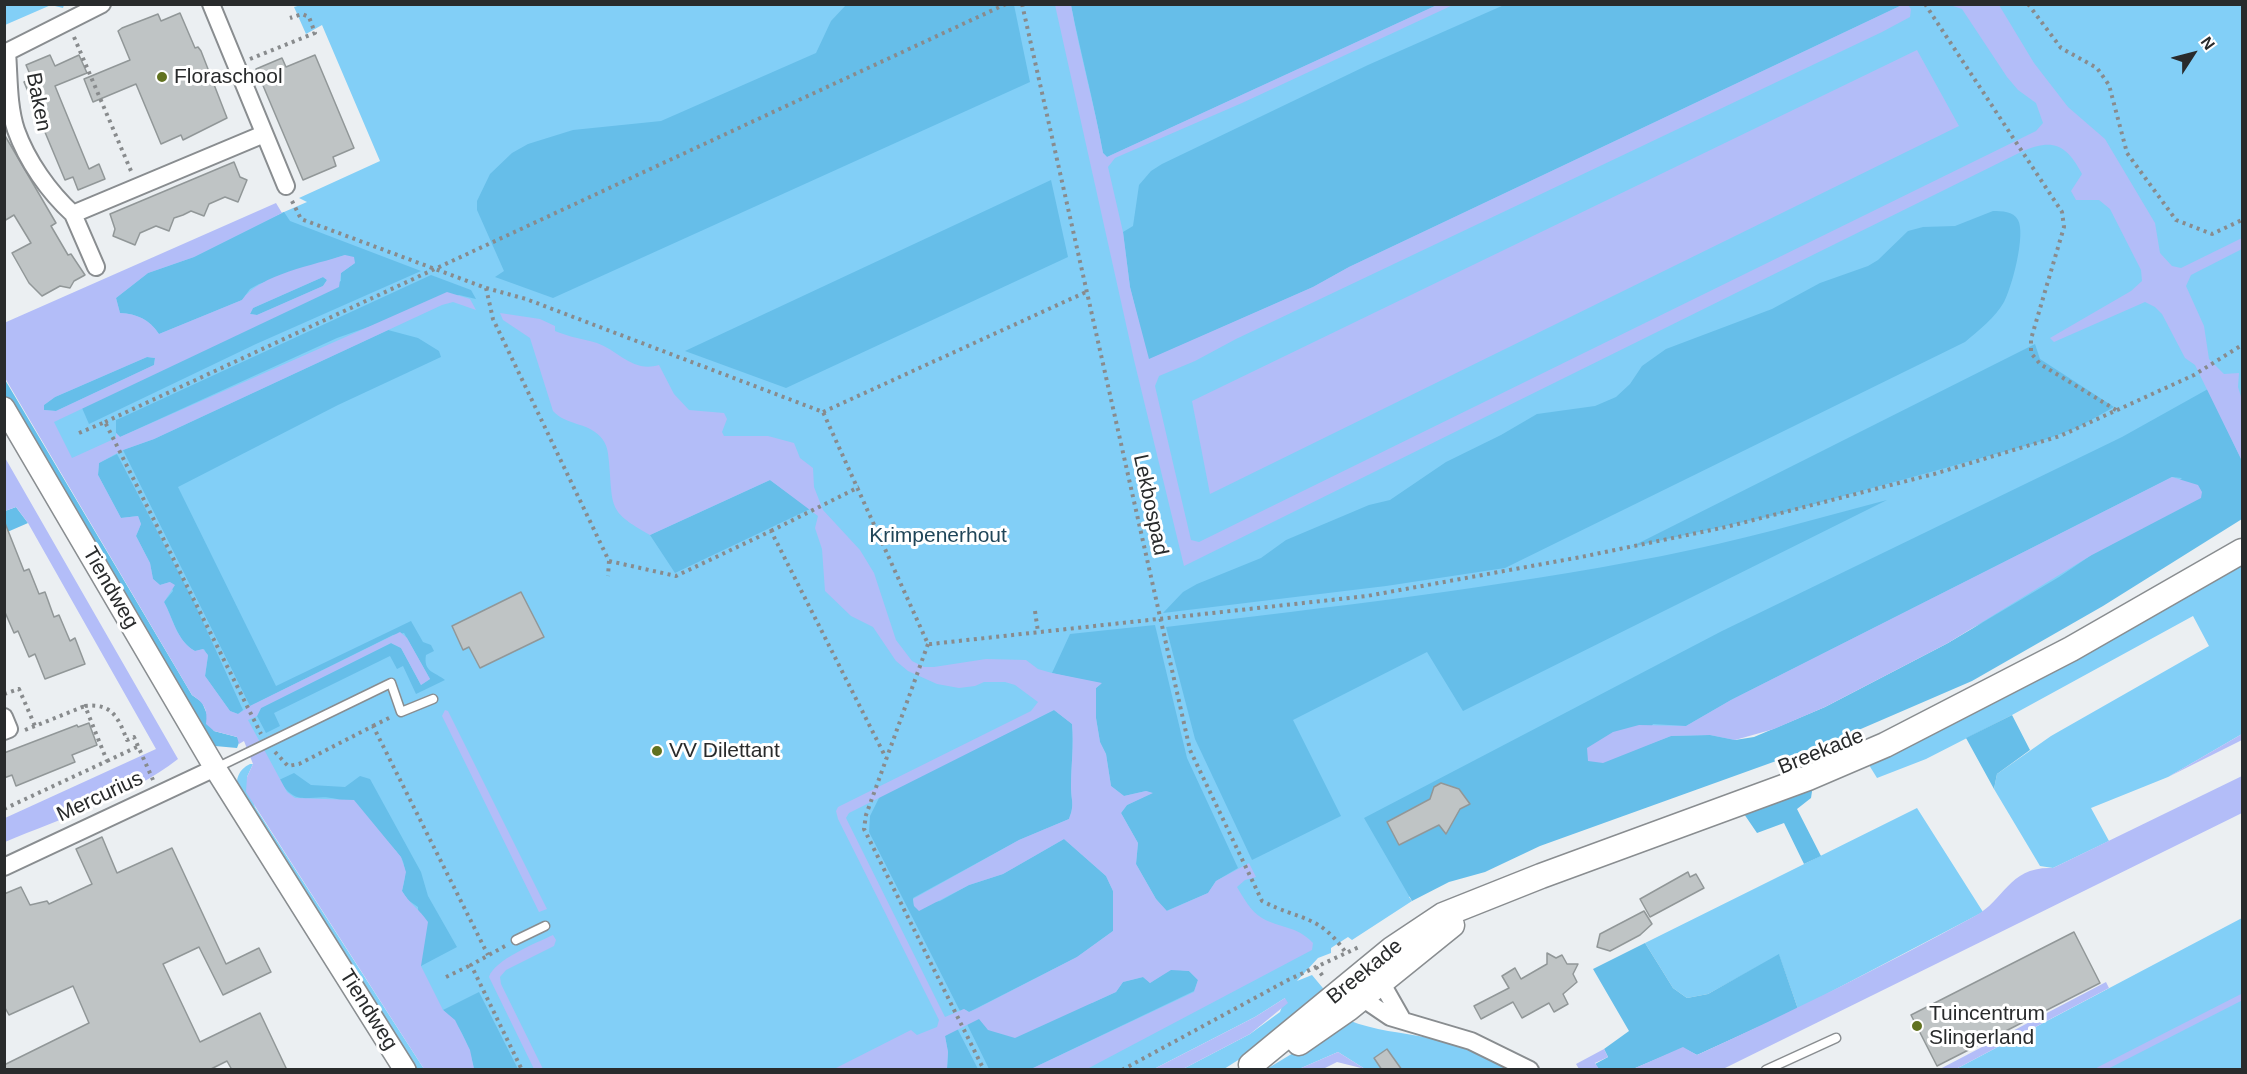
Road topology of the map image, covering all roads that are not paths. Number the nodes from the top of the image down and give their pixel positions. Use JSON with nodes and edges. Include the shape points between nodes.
{"nodes":[{"id":1,"x":102,"y":4,"type":"edge"},
{"id":2,"x":211,"y":4,"type":"edge"},
{"id":3,"x":264,"y":134,"type":"junction"},
{"id":4,"x":286,"y":186,"type":"dead end"},
{"id":5,"x":73,"y":214,"type":"junction"},
{"id":6,"x":96,"y":267,"type":"dead end"},
{"id":7,"x":4,"y":408,"type":"edge"},
{"id":8,"x":2242,"y":551,"type":"edge"},
{"id":9,"x":433,"y":699,"type":"dead end"},
{"id":10,"x":215,"y":768,"type":"junction"},
{"id":11,"x":4,"y":867,"type":"edge"},
{"id":12,"x":545,"y":926,"type":"dead end"},
{"id":13,"x":516,"y":940,"type":"road end"},
{"id":14,"x":1366,"y":983,"type":"junction"},
{"id":15,"x":1402,"y":1019,"type":"junction"},
{"id":16,"x":1836,"y":1038,"type":"dead end"},
{"id":17,"x":1248,"y":1067,"type":"edge"},
{"id":18,"x":405,"y":1070,"type":"edge"},
{"id":19,"x":1530,"y":1070,"type":"edge"},
{"id":20,"x":1766,"y":1070,"type":"edge"}],
"edges":[{"from":1,"to":5,"type":"street","name":"Baken","via":[[7,52],[16,130],[37,171]]},
{"from":2,"to":3,"type":"street"},
{"from":3,"to":4,"type":"street"},
{"from":3,"to":5,"type":"street"},
{"from":5,"to":6,"type":"street","name":"Baken"},
{"from":7,"to":10,"type":"street","name":"Tiendweg"},
{"from":8,"to":14,"type":"main road","name":"Breekade","via":[[2071,649],[1885,745],[1808,778],[1490,897]]},
{"from":9,"to":10,"type":"lane","via":[[400,712],[391,682]]},
{"from":10,"to":11,"type":"street","name":"Mercurius"},
{"from":10,"to":18,"type":"street","name":"Tiendweg"},
{"from":12,"to":13,"type":"lane"},
{"from":14,"to":15,"type":"street"},
{"from":14,"to":15,"type":"street","via":[[1381,1012]]},
{"from":14,"to":17,"type":"main road","name":"Breekade"},
{"from":15,"to":19,"type":"street","via":[[1471,1041]]},
{"from":16,"to":20,"type":"lane"}]}
